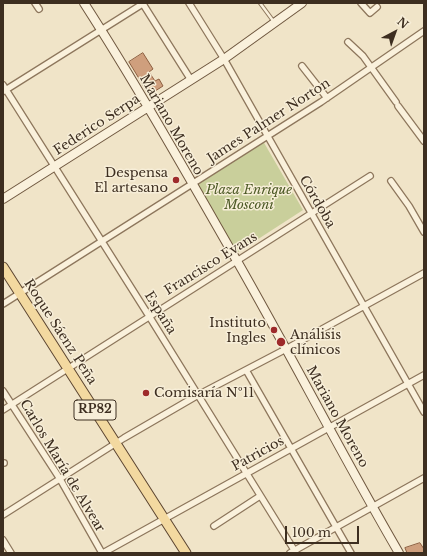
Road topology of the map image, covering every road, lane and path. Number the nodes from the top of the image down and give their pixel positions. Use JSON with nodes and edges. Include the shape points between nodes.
{"nodes":[{"id":1,"x":35,"y":3,"type":"edge"},
{"id":2,"x":84,"y":3,"type":"edge"},
{"id":3,"x":189,"y":3,"type":"edge"},
{"id":4,"x":260,"y":3,"type":"edge"},
{"id":5,"x":302,"y":3,"type":"edge"},
{"id":6,"x":361,"y":3,"type":"edge"},
{"id":7,"x":143,"y":4,"type":"edge"},
{"id":8,"x":378,"y":7,"type":"dead end"},
{"id":9,"x":39,"y":9,"type":"dead end"},
{"id":10,"x":275,"y":23,"type":"junction"},
{"id":11,"x":101,"y":30,"type":"junction"},
{"id":12,"x":424,"y":30,"type":"edge"},
{"id":13,"x":348,"y":42,"type":"dead end"},
{"id":14,"x":224,"y":59,"type":"junction"},
{"id":15,"x":302,"y":66,"type":"dead end"},
{"id":16,"x":371,"y":66,"type":"junction"},
{"id":17,"x":191,"y":80,"type":"junction"},
{"id":18,"x":4,"y":89,"type":"edge"},
{"id":19,"x":327,"y":98,"type":"junction"},
{"id":20,"x":148,"y":106,"type":"junction"},
{"id":21,"x":267,"y":136,"type":"junction"},
{"id":22,"x":424,"y":141,"type":"edge"},
{"id":23,"x":55,"y":167,"type":"junction"},
{"id":24,"x":370,"y":176,"type":"dead end"},
{"id":25,"x":391,"y":181,"type":"dead end"},
{"id":26,"x":192,"y":184,"type":"junction"},
{"id":27,"x":3,"y":199,"type":"edge"},
{"id":28,"x":311,"y":213,"type":"junction"},
{"id":29,"x":424,"y":232,"type":"edge"},
{"id":30,"x":102,"y":241,"type":"junction"},
{"id":31,"x":237,"y":261,"type":"junction"},
{"id":32,"x":3,"y":268,"type":"edge"},
{"id":33,"x":424,"y":273,"type":"edge"},
{"id":34,"x":20,"y":293,"type":"junction"},
{"id":35,"x":3,"y":304,"type":"edge"},
{"id":36,"x":364,"y":306,"type":"junction"},
{"id":37,"x":149,"y":316,"type":"junction"},
{"id":38,"x":286,"y":349,"type":"junction"},
{"id":39,"x":68,"y":368,"type":"junction"},
{"id":40,"x":246,"y":370,"type":"junction"},
{"id":41,"x":424,"y":375,"type":"edge"},
{"id":42,"x":408,"y":384,"type":"junction"},
{"id":43,"x":3,"y":391,"type":"edge"},
{"id":44,"x":198,"y":395,"type":"junction"},
{"id":45,"x":11,"y":404,"type":"junction"},
{"id":46,"x":3,"y":410,"type":"edge"},
{"id":47,"x":424,"y":412,"type":"edge"},
{"id":48,"x":329,"y":428,"type":"junction"},
{"id":49,"x":116,"y":443,"type":"junction"},
{"id":50,"x":291,"y":449,"type":"junction"},
{"id":51,"x":246,"y":474,"type":"junction"},
{"id":52,"x":424,"y":478,"type":"edge"},
{"id":53,"x":60,"y":479,"type":"junction"},
{"id":54,"x":260,"y":496,"type":"junction"},
{"id":55,"x":372,"y":506,"type":"junction"},
{"id":56,"x":3,"y":515,"type":"edge"},
{"id":57,"x":164,"y":519,"type":"junction"},
{"id":58,"x":214,"y":526,"type":"dead end"},
{"id":59,"x":336,"y":527,"type":"junction"},
{"id":60,"x":3,"y":540,"type":"edge"},
{"id":61,"x":294,"y":552,"type":"edge"},
{"id":62,"x":11,"y":553,"type":"edge"},
{"id":63,"x":103,"y":553,"type":"edge"},
{"id":64,"x":186,"y":553,"type":"edge"},
{"id":65,"x":351,"y":553,"type":"edge"},
{"id":66,"x":399,"y":553,"type":"edge"}],
"edges":[{"from":1,"to":9,"type":"street"},
{"from":2,"to":11,"type":"street","name":"Mariano Moreno"},
{"from":3,"to":14,"type":"street","name":"Córdoba"},
{"from":4,"to":10,"type":"lane"},
{"from":5,"to":10,"type":"street","name":"Federico Serpa"},
{"from":6,"to":8,"type":"street","via":[[370,13]]},
{"from":7,"to":11,"type":"street"},
{"from":7,"to":17,"type":"street"},
{"from":10,"to":14,"type":"street","name":"Federico Serpa"},
{"from":11,"to":18,"type":"street"},
{"from":11,"to":20,"type":"street","name":"Mariano Moreno"},
{"from":12,"to":16,"type":"street","name":"James Palmer Norton"},
{"from":13,"to":16,"type":"street"},
{"from":14,"to":17,"type":"street","name":"Federico Serpa"},
{"from":14,"to":21,"type":"street","name":"Córdoba"},
{"from":15,"to":19,"type":"street"},
{"from":16,"to":19,"type":"street","name":"James Palmer Norton"},
{"from":16,"to":22,"type":"street"},
{"from":17,"to":20,"type":"street","name":"Federico Serpa"},
{"from":18,"to":23,"type":"street","name":"España"},
{"from":19,"to":21,"type":"street","name":"James Palmer Norton"},
{"from":20,"to":23,"type":"street","name":"Federico Serpa"},
{"from":20,"to":26,"type":"street","name":"Mariano Moreno"},
{"from":21,"to":26,"type":"street","name":"James Palmer Norton"},
{"from":21,"to":28,"type":"street","name":"Córdoba"},
{"from":23,"to":27,"type":"street","name":"Federico Serpa"},
{"from":23,"to":30,"type":"street","name":"España"},
{"from":24,"to":28,"type":"street","name":"Francisco Evans"},
{"from":25,"to":29,"type":"street"},
{"from":26,"to":30,"type":"street","name":"James Palmer Norton"},
{"from":26,"to":31,"type":"street","name":"Mariano Moreno"},
{"from":28,"to":31,"type":"street","name":"Francisco Evans"},
{"from":28,"to":36,"type":"street","name":"Córdoba"},
{"from":30,"to":34,"type":"street","name":"James Palmer Norton"},
{"from":30,"to":37,"type":"street","name":"España"},
{"from":31,"to":37,"type":"street","name":"Francisco Evans"},
{"from":31,"to":38,"type":"street","name":"Mariano Moreno"},
{"from":32,"to":34,"type":"main road","name":"Roque Sáenz Peña","number":"RP82"},
{"from":33,"to":36,"type":"street"},
{"from":34,"to":35,"type":"street","name":"James Palmer Norton"},
{"from":34,"to":39,"type":"main road","name":"Roque Sáenz Peña","number":"RP82"},
{"from":36,"to":38,"type":"street"},
{"from":36,"to":42,"type":"street","name":"Córdoba"},
{"from":37,"to":39,"type":"street","name":"Francisco Evans"},
{"from":37,"to":44,"type":"street","name":"España"},
{"from":38,"to":40,"type":"street"},
{"from":38,"to":48,"type":"street","name":"Mariano Moreno"},
{"from":39,"to":45,"type":"street","name":"Francisco Evans"},
{"from":39,"to":49,"type":"main road","name":"Roque Sáenz Peña","number":"RP82"},
{"from":40,"to":44,"type":"street"},
{"from":40,"to":50,"type":"street"},
{"from":41,"to":42,"type":"street","name":"Patricios"},
{"from":42,"to":47,"type":"street","name":"Córdoba"},
{"from":42,"to":48,"type":"street","name":"Patricios"},
{"from":43,"to":45,"type":"street","name":"Carlos María de Alvear"},
{"from":44,"to":49,"type":"street"},
{"from":44,"to":51,"type":"street","name":"España"},
{"from":45,"to":46,"type":"street","name":"Francisco Evans"},
{"from":45,"to":53,"type":"street","name":"Carlos María de Alvear"},
{"from":48,"to":50,"type":"street","name":"Patricios"},
{"from":48,"to":55,"type":"street","name":"Mariano Moreno"},
{"from":49,"to":53,"type":"street"},
{"from":49,"to":57,"type":"main road","name":"Roque Sáenz Peña","number":"RP82"},
{"from":50,"to":51,"type":"street","name":"Patricios"},
{"from":50,"to":59,"type":"street"},
{"from":51,"to":54,"type":"street","name":"España"},
{"from":51,"to":57,"type":"street","name":"Patricios"},
{"from":52,"to":55,"type":"street"},
{"from":53,"to":56,"type":"street"},
{"from":53,"to":63,"type":"street","name":"Carlos María de Alvear"},
{"from":54,"to":58,"type":"street"},
{"from":54,"to":61,"type":"street","name":"España"},
{"from":55,"to":59,"type":"street"},
{"from":55,"to":66,"type":"street","name":"Mariano Moreno"},
{"from":57,"to":63,"type":"street","name":"Patricios"},
{"from":57,"to":64,"type":"main road","name":"Roque Sáenz Peña","number":"RP82"},
{"from":59,"to":61,"type":"street"},
{"from":59,"to":65,"type":"street"},
{"from":60,"to":62,"type":"street"}]}
